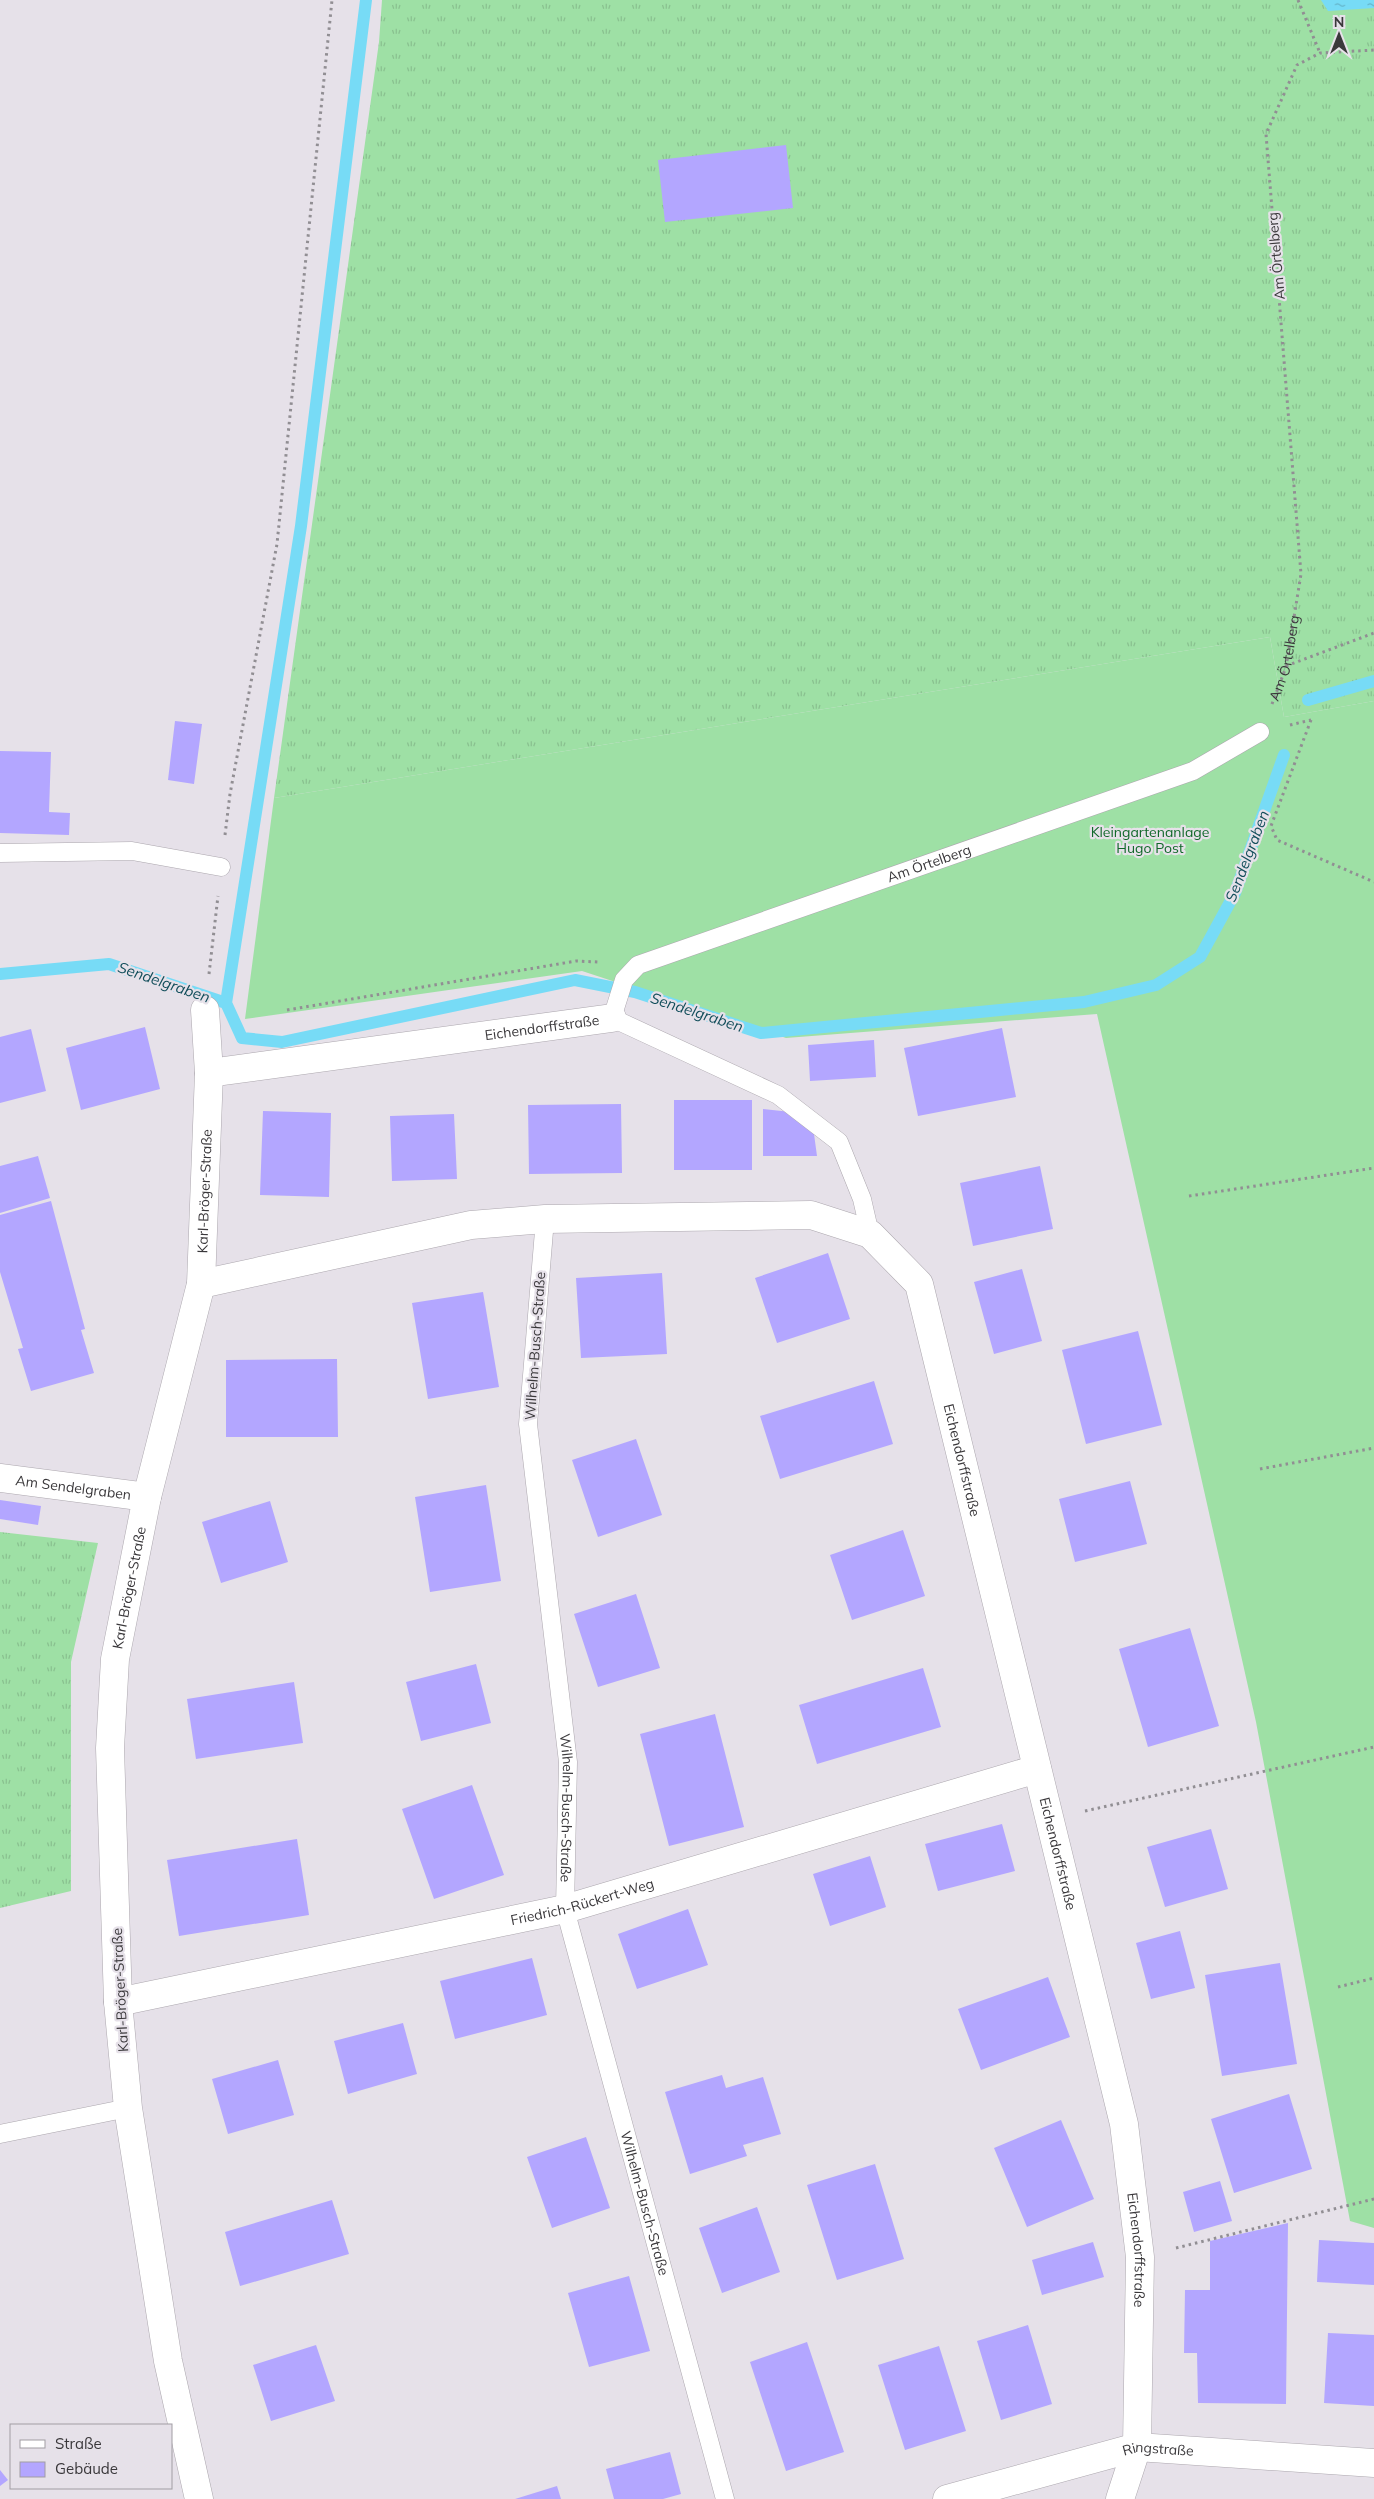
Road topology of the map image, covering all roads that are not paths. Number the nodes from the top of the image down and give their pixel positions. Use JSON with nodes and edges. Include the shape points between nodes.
{"nodes":[{"id":1,"x":1260,"y":732,"type":"road end"},
{"id":2,"x":0,"y":853,"type":"edge"},
{"id":3,"x":222,"y":867,"type":"road end"},
{"id":4,"x":615,"y":1009,"type":"junction"},
{"id":5,"x":205,"y":1010,"type":"dead end"},
{"id":6,"x":209,"y":1073,"type":"junction"},
{"id":7,"x":545,"y":1219,"type":"junction"},
{"id":8,"x":870,"y":1234,"type":"junction"},
{"id":9,"x":201,"y":1284,"type":"junction"},
{"id":10,"x":0,"y":1478,"type":"edge"},
{"id":11,"x":147,"y":1497,"type":"junction"},
{"id":12,"x":1037,"y":1769,"type":"junction"},
{"id":13,"x":565,"y":1909,"type":"junction"},
{"id":14,"x":118,"y":2002,"type":"junction"},
{"id":15,"x":128,"y":2108,"type":"junction"},
{"id":16,"x":0,"y":2134,"type":"edge"},
{"id":17,"x":1137,"y":2447,"type":"junction"},
{"id":18,"x":1374,"y":2463,"type":"edge"},
{"id":19,"x":199,"y":2499,"type":"edge"},
{"id":20,"x":725,"y":2499,"type":"edge"},
{"id":21,"x":947,"y":2499,"type":"edge"},
{"id":22,"x":1120,"y":2499,"type":"edge"}],
"edges":[{"from":1,"to":4,"type":"lane","name":"Am Örtelberg","via":[[1193,771],[638,965],[624,980]]},
{"from":2,"to":3,"type":"lane","via":[[132,851]]},
{"from":4,"to":6,"type":"street","name":"Eichendorffstraße"},
{"from":4,"to":8,"type":"lane","name":"Eichendorffstraße","via":[[778,1095],[839,1142],[862,1199]]},
{"from":5,"to":6,"type":"street","name":"Karl-Bröger-Straße"},
{"from":6,"to":9,"type":"street","name":"Karl-Bröger-Straße"},
{"from":7,"to":8,"type":"street","name":"Eichendorffstraße","via":[[811,1216]]},
{"from":7,"to":9,"type":"street","name":"Eichendorffstraße","via":[[471,1224]]},
{"from":7,"to":13,"type":"lane","name":"Wilhelm-Busch-Straße","via":[[528,1424],[568,1762]]},
{"from":8,"to":12,"type":"street","name":"Eichendorffstraße","via":[[919,1284]]},
{"from":9,"to":11,"type":"street","name":"Karl-Bröger-Straße"},
{"from":10,"to":11,"type":"street","name":"Am Sendelgraben"},
{"from":11,"to":14,"type":"street","name":"Karl-Bröger-Straße","via":[[115,1659],[110,1748]]},
{"from":12,"to":13,"type":"street","name":"Friedrich-Rückert-Weg"},
{"from":12,"to":17,"type":"street","name":"Eichendorffstraße","via":[[1124,2124],[1140,2257]]},
{"from":13,"to":14,"type":"street","name":"Friedrich-Rückert-Weg"},
{"from":13,"to":20,"type":"lane","name":"Wilhelm-Busch-Straße"},
{"from":14,"to":15,"type":"street","name":"Karl-Bröger-Straße"},
{"from":15,"to":16,"type":"lane"},
{"from":15,"to":19,"type":"street","name":"Karl-Bröger-Straße","via":[[168,2361]]},
{"from":17,"to":18,"type":"street","name":"Ringstraße"},
{"from":17,"to":21,"type":"street","name":"Ringstraße"},
{"from":17,"to":22,"type":"street","name":"Eichendorffstraße"}]}
